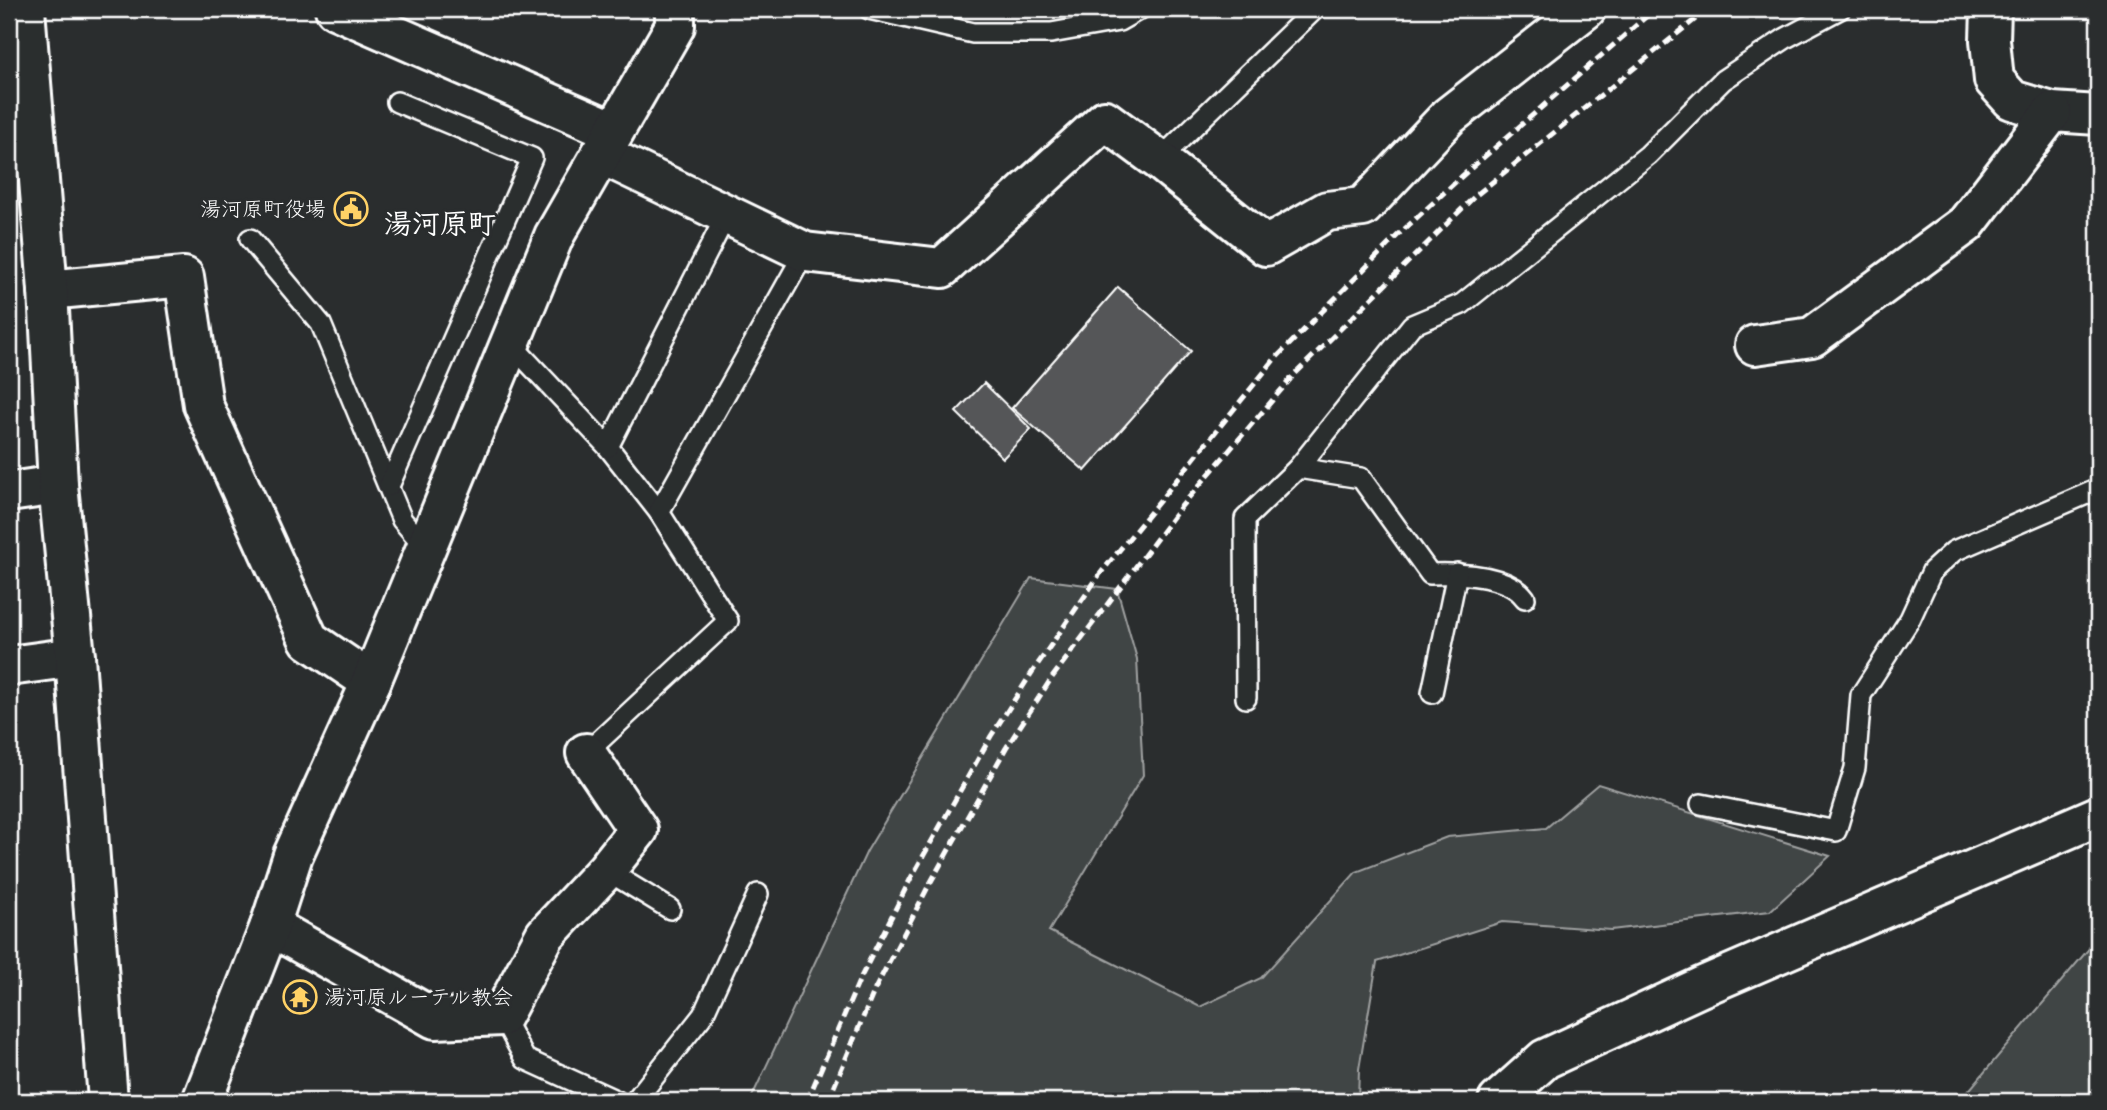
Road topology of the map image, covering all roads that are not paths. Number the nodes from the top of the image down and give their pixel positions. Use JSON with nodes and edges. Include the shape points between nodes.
{"nodes":[{"id":1,"x":25,"y":9,"type":"edge"},
{"id":2,"x":335,"y":9,"type":"edge"},
{"id":3,"x":869,"y":9,"type":"edge"},
{"id":4,"x":1140,"y":9,"type":"edge"},
{"id":5,"x":1315,"y":9,"type":"edge"},
{"id":6,"x":1586,"y":9,"type":"edge"},
{"id":7,"x":1840,"y":9,"type":"edge"},
{"id":8,"x":1992,"y":9,"type":"edge"},
{"id":9,"x":680,"y":14,"type":"edge"},
{"id":10,"x":397,"y":102,"type":"dead end"},
{"id":11,"x":2052,"y":112,"type":"junction"},
{"id":12,"x":2098,"y":115,"type":"edge"},
{"id":13,"x":608,"y":142,"type":"junction"},
{"id":14,"x":1159,"y":160,"type":"junction"},
{"id":15,"x":727,"y":214,"type":"junction"},
{"id":16,"x":250,"y":239,"type":"dead end"},
{"id":17,"x":806,"y":252,"type":"junction"},
{"id":18,"x":48,"y":290,"type":"junction"},
{"id":19,"x":510,"y":343,"type":"junction"},
{"id":20,"x":1755,"y":345,"type":"dead end"},
{"id":21,"x":608,"y":447,"type":"junction"},
{"id":22,"x":1298,"y":468,"type":"junction"},
{"id":23,"x":58,"y":485,"type":"junction"},
{"id":24,"x":389,"y":486,"type":"junction"},
{"id":25,"x":2098,"y":489,"type":"edge"},
{"id":26,"x":9,"y":492,"type":"edge"},
{"id":27,"x":659,"y":512,"type":"junction"},
{"id":28,"x":426,"y":548,"type":"junction"},
{"id":29,"x":1457,"y":573,"type":"junction"},
{"id":30,"x":1525,"y":598,"type":"dead end"},
{"id":31,"x":75,"y":657,"type":"junction"},
{"id":32,"x":9,"y":666,"type":"edge"},
{"id":33,"x":371,"y":682,"type":"junction"},
{"id":34,"x":1432,"y":693,"type":"dead end"},
{"id":35,"x":1246,"y":698,"type":"dead end"},
{"id":36,"x":586,"y":753,"type":"joint"},
{"id":37,"x":1701,"y":804,"type":"dead end"},
{"id":38,"x":2098,"y":816,"type":"edge"},
{"id":39,"x":606,"y":870,"type":"junction"},
{"id":40,"x":758,"y":894,"type":"dead end"},
{"id":41,"x":670,"y":909,"type":"dead end"},
{"id":42,"x":270,"y":926,"type":"junction"},
{"id":43,"x":502,"y":1016,"type":"junction"},
{"id":44,"x":108,"y":1101,"type":"edge"},
{"id":45,"x":202,"y":1101,"type":"edge"},
{"id":46,"x":617,"y":1101,"type":"edge"},
{"id":47,"x":635,"y":1101,"type":"edge"},
{"id":48,"x":1499,"y":1101,"type":"edge"}],
"edges":[{"from":1,"to":18,"type":"street"},
{"from":2,"to":13,"type":"street"},
{"from":3,"to":4,"type":"lane","via":[[973,33],[1051,33],[1119,20]]},
{"from":5,"to":14,"type":"lane"},
{"from":6,"to":14,"type":"street","via":[[1449,116],[1363,207],[1327,211],[1266,246]]},
{"from":7,"to":22,"type":"lane","via":[[1723,80],[1648,155],[1462,304],[1412,325]]},
{"from":8,"to":11,"type":"street","via":[[1994,80],[2012,100]]},
{"from":9,"to":13,"type":"street"},
{"from":10,"to":24,"type":"lane","via":[[532,158]]},
{"from":11,"to":12,"type":"street"},
{"from":11,"to":20,"type":"street","via":[[1966,224],[1812,337]]},
{"from":13,"to":15,"type":"street"},
{"from":13,"to":19,"type":"street","via":[[554,236]]},
{"from":14,"to":17,"type":"street","via":[[1105,120],[942,268]]},
{"from":15,"to":17,"type":"street"},
{"from":15,"to":21,"type":"lane"},
{"from":16,"to":24,"type":"lane","via":[[321,324]]},
{"from":17,"to":27,"type":"lane"},
{"from":18,"to":23,"type":"street"},
{"from":18,"to":33,"type":"street","via":[[184,276],[203,405],[309,640]]},
{"from":19,"to":21,"type":"lane"},
{"from":19,"to":28,"type":"street"},
{"from":21,"to":27,"type":"lane"},
{"from":22,"to":29,"type":"lane","via":[[1361,478],[1430,573]]},
{"from":22,"to":35,"type":"lane","via":[[1245,519]]},
{"from":23,"to":26,"type":"street"},
{"from":23,"to":31,"type":"street"},
{"from":24,"to":28,"type":"lane","via":[[402,520]]},
{"from":25,"to":37,"type":"lane","via":[[1954,551],[1932,571],[1910,619],[1861,695],[1855,768],[1836,831]]},
{"from":27,"to":36,"type":"lane","via":[[728,621]]},
{"from":28,"to":33,"type":"street"},
{"from":29,"to":30,"type":"lane","via":[[1497,580],[1520,590]]},
{"from":29,"to":34,"type":"lane"},
{"from":31,"to":32,"type":"street"},
{"from":31,"to":44,"type":"street"},
{"from":33,"to":42,"type":"street","via":[[293,855]]},
{"from":36,"to":39,"type":"street","via":[[638,831]]},
{"from":38,"to":48,"type":"street","via":[[1545,1059]]},
{"from":39,"to":41,"type":"lane"},
{"from":39,"to":43,"type":"street","via":[[545,935]]},
{"from":40,"to":47,"type":"lane","via":[[704,1015]]},
{"from":42,"to":43,"type":"street","via":[[435,1019]]},
{"from":42,"to":45,"type":"street"},
{"from":43,"to":46,"type":"lane","via":[[525,1059]]}]}
